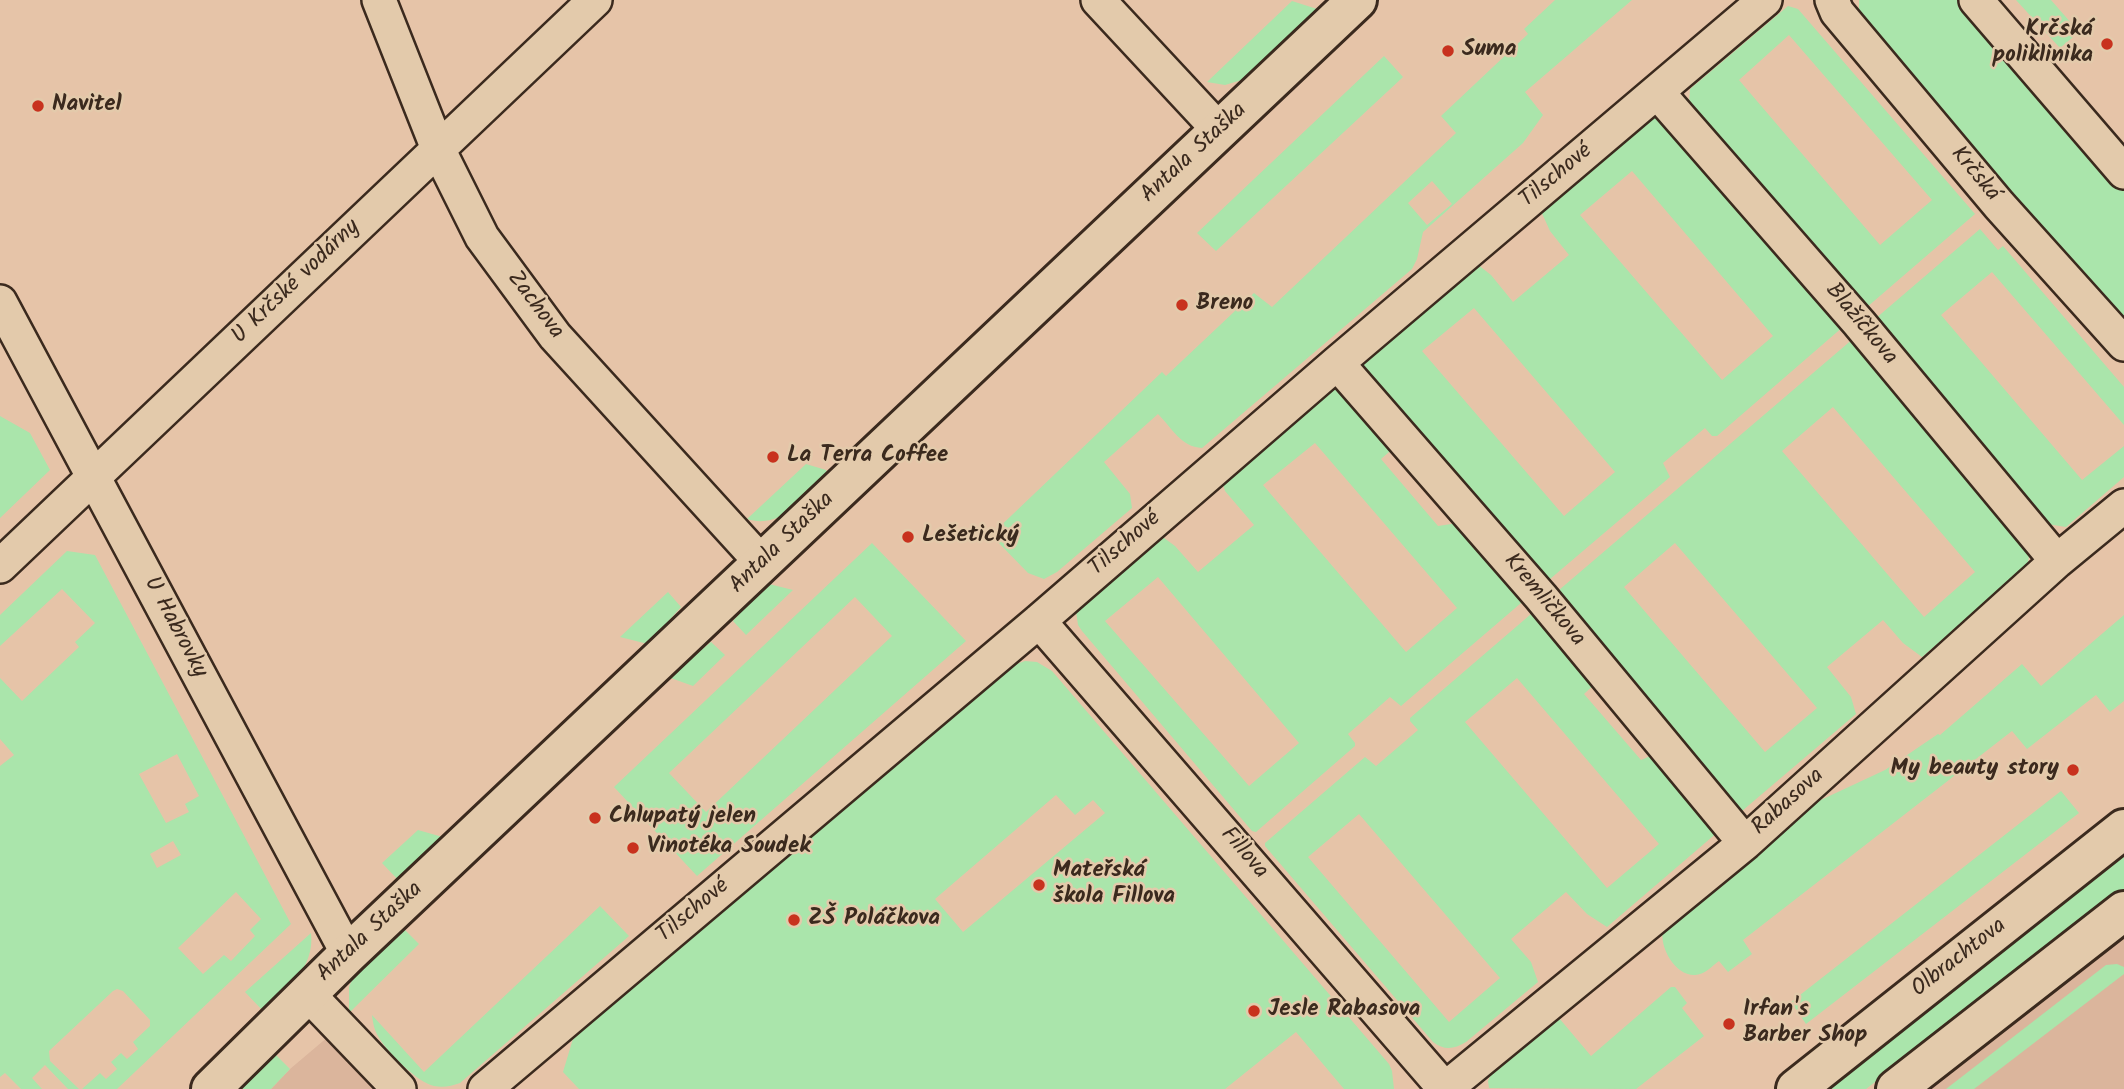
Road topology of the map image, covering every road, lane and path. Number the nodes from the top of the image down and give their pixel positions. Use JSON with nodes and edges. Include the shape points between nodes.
{"nodes":[{"id":1,"x":379,"y":0,"type":"edge"},
{"id":2,"x":595,"y":0,"type":"edge"},
{"id":3,"x":1098,"y":0,"type":"edge"},
{"id":4,"x":1357,"y":0,"type":"edge"},
{"id":5,"x":1765,"y":0,"type":"edge"},
{"id":6,"x":1832,"y":0,"type":"edge"},
{"id":7,"x":1976,"y":0,"type":"edge"},
{"id":8,"x":1658,"y":93,"type":"junction"},
{"id":9,"x":1219,"y":130,"type":"junction"},
{"id":10,"x":438,"y":149,"type":"junction"},
{"id":11,"x":2124,"y":172,"type":"edge"},
{"id":12,"x":0,"y":302,"type":"edge"},
{"id":13,"x":2124,"y":344,"type":"edge"},
{"id":14,"x":1337,"y":362,"type":"junction"},
{"id":15,"x":93,"y":478,"type":"junction"},
{"id":16,"x":2124,"y":506,"type":"edge"},
{"id":17,"x":2057,"y":561,"type":"junction"},
{"id":18,"x":762,"y":563,"type":"junction"},
{"id":19,"x":0,"y":566,"type":"edge"},
{"id":20,"x":1039,"y":621,"type":"junction"},
{"id":21,"x":2124,"y":829,"type":"edge"},
{"id":22,"x":1745,"y":842,"type":"junction"},
{"id":23,"x":2124,"y":911,"type":"edge"},
{"id":24,"x":348,"y":954,"type":"junction"},
{"id":25,"x":307,"y":993,"type":"junction"},
{"id":26,"x":211,"y":1089,"type":"edge"},
{"id":27,"x":399,"y":1089,"type":"edge"},
{"id":28,"x":485,"y":1089,"type":"edge"},
{"id":29,"x":1445,"y":1089,"type":"edge"},
{"id":30,"x":1796,"y":1089,"type":"edge"},
{"id":31,"x":1896,"y":1089,"type":"edge"}],
"edges":[{"from":1,"to":10,"type":"street","name":"Zachova"},
{"from":2,"to":10,"type":"street","name":"U Krčské vodárny"},
{"from":3,"to":9,"type":"street"},
{"from":4,"to":9,"type":"street","name":"Antala Staška"},
{"from":5,"to":8,"type":"street","name":"Tilschové"},
{"from":6,"to":13,"type":"street","name":"Krčská","via":[[1837,12],[1999,205]]},
{"from":7,"to":11,"type":"street"},
{"from":8,"to":14,"type":"street","name":"Tilschové"},
{"from":8,"to":17,"type":"street","name":"Blažíčkova"},
{"from":9,"to":18,"type":"street","name":"Antala Staška"},
{"from":10,"to":15,"type":"street","name":"U Krčské vodárny"},
{"from":10,"to":18,"type":"street","name":"Zachova","via":[[482,237],[555,336]]},
{"from":12,"to":15,"type":"street","name":"U Habrovky"},
{"from":14,"to":20,"type":"street","name":"Tilschové"},
{"from":14,"to":22,"type":"street","name":"Kremličkova"},
{"from":15,"to":19,"type":"street","name":"U Krčské vodárny"},
{"from":15,"to":24,"type":"street","name":"U Habrovky"},
{"from":16,"to":17,"type":"street","name":"Rabasova"},
{"from":17,"to":22,"type":"street","name":"Rabasova"},
{"from":18,"to":24,"type":"street","name":"Antala Staška"},
{"from":20,"to":28,"type":"street","name":"Tilschové"},
{"from":20,"to":29,"type":"street","name":"Fillova"},
{"from":21,"to":30,"type":"street","name":"Olbrachtova"},
{"from":22,"to":29,"type":"street","name":"Rabasova"},
{"from":23,"to":31,"type":"street"},
{"from":24,"to":25,"type":"street","name":"Antala Staška"},
{"from":25,"to":26,"type":"street","name":"Antala Staška"},
{"from":25,"to":27,"type":"street"}]}
